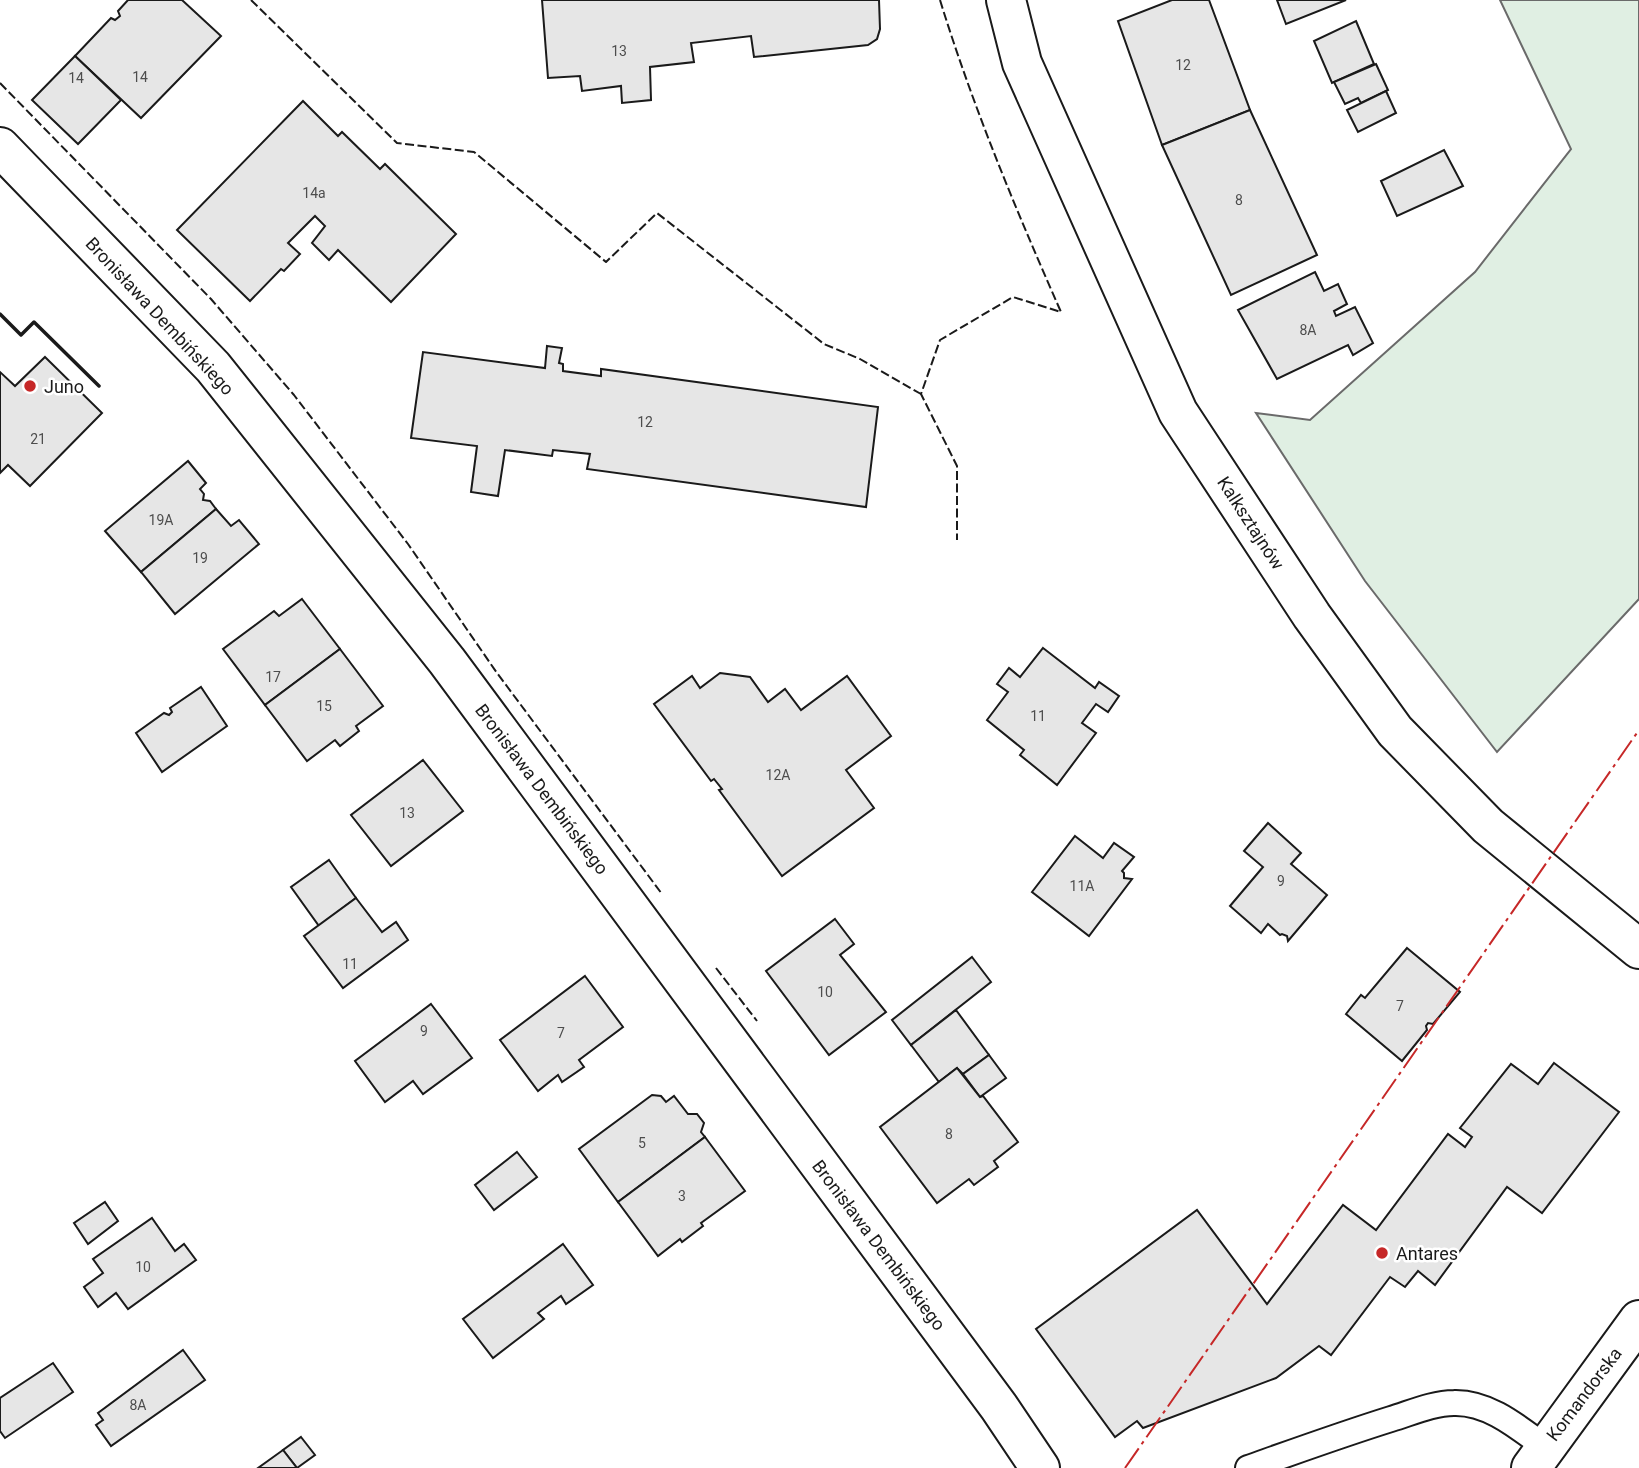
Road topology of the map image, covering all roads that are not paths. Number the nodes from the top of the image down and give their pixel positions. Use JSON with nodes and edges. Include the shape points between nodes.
{"nodes":[{"id":1,"x":1006,"y":0,"type":"edge"},
{"id":2,"x":0,"y":146,"type":"edge"},
{"id":3,"x":1639,"y":948,"type":"edge"},
{"id":4,"x":1639,"y":1320,"type":"edge"},
{"id":5,"x":1538,"y":1457,"type":"edge"},
{"id":6,"x":1040,"y":1468,"type":"edge"},
{"id":7,"x":1248,"y":1468,"type":"edge"}],
"edges":[{"from":1,"to":3,"type":"street","name":"Kalksztajnów","via":[[1022,63],[1178,412],[1312,616],[1395,731],[1488,827]]},
{"from":2,"to":6,"type":"street","name":"Bronisława Dembińskiego","via":[[212,367],[447,661]]},
{"from":4,"to":5,"type":"street","name":"Komandorska"},
{"from":5,"to":7,"type":"lane","via":[[1510,1422],[1490,1411],[1455,1403],[1339,1435]]}]}
